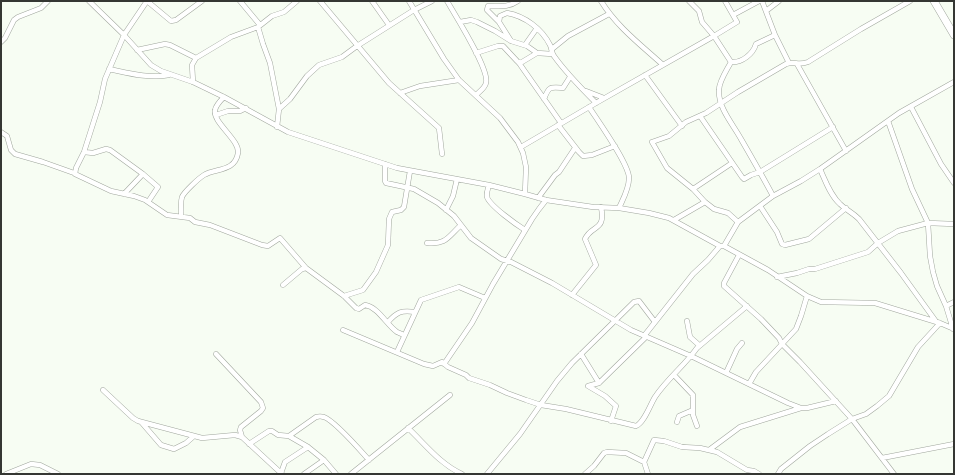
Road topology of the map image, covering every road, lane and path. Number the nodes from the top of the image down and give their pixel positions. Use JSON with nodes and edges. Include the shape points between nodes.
{"nodes":[{"id":1,"x":89,"y":1,"type":"edge"},
{"id":2,"x":202,"y":1,"type":"edge"},
{"id":3,"x":240,"y":1,"type":"edge"},
{"id":4,"x":297,"y":1,"type":"edge"},
{"id":5,"x":320,"y":1,"type":"edge"},
{"id":6,"x":372,"y":1,"type":"edge"},
{"id":7,"x":409,"y":1,"type":"edge"},
{"id":8,"x":432,"y":1,"type":"edge"},
{"id":9,"x":447,"y":1,"type":"edge"},
{"id":10,"x":518,"y":1,"type":"edge"},
{"id":11,"x":601,"y":1,"type":"edge"},
{"id":12,"x":689,"y":1,"type":"edge"},
{"id":13,"x":726,"y":1,"type":"edge"},
{"id":14,"x":761,"y":1,"type":"edge"},
{"id":15,"x":779,"y":1,"type":"edge"},
{"id":16,"x":910,"y":1,"type":"edge"},
{"id":17,"x":934,"y":1,"type":"edge"},
{"id":18,"x":47,"y":2,"type":"edge"},
{"id":19,"x":414,"y":10,"type":"junction"},
{"id":20,"x":766,"y":11,"type":"junction"},
{"id":21,"x":609,"y":14,"type":"junction"},
{"id":22,"x":733,"y":15,"type":"junction"},
{"id":23,"x":460,"y":22,"type":"junction"},
{"id":24,"x":499,"y":22,"type":"junction"},
{"id":25,"x":259,"y":26,"type":"junction"},
{"id":26,"x":389,"y":26,"type":"junction"},
{"id":27,"x":537,"y":28,"type":"junction"},
{"id":28,"x":124,"y":35,"type":"junction"},
{"id":29,"x":775,"y":35,"type":"junction"},
{"id":30,"x":954,"y":35,"type":"edge"},
{"id":31,"x":714,"y":36,"type":"junction"},
{"id":32,"x":511,"y":41,"type":"junction"},
{"id":33,"x":1,"y":42,"type":"edge"},
{"id":34,"x":525,"y":45,"type":"junction"},
{"id":35,"x":357,"y":46,"type":"junction"},
{"id":36,"x":137,"y":50,"type":"junction"},
{"id":37,"x":552,"y":52,"type":"junction"},
{"id":38,"x":476,"y":53,"type":"junction"},
{"id":39,"x":537,"y":53,"type":"junction"},
{"id":40,"x":196,"y":58,"type":"junction"},
{"id":41,"x":519,"y":62,"type":"junction"},
{"id":42,"x":731,"y":62,"type":"junction"},
{"id":43,"x":789,"y":63,"type":"junction"},
{"id":44,"x":797,"y":64,"type":"junction"},
{"id":45,"x":663,"y":65,"type":"junction"},
{"id":46,"x":109,"y":69,"type":"junction"},
{"id":47,"x":170,"y":75,"type":"junction"},
{"id":48,"x":645,"y":75,"type":"junction"},
{"id":49,"x":570,"y":77,"type":"junction"},
{"id":50,"x":459,"y":80,"type":"junction"},
{"id":51,"x":193,"y":82,"type":"junction"},
{"id":52,"x":954,"y":82,"type":"edge"},
{"id":53,"x":585,"y":91,"type":"junction"},
{"id":54,"x":400,"y":93,"type":"junction"},
{"id":55,"x":476,"y":95,"type":"junction"},
{"id":56,"x":224,"y":97,"type":"junction"},
{"id":57,"x":604,"y":98,"type":"junction"},
{"id":58,"x":544,"y":99,"type":"junction"},
{"id":59,"x":596,"y":103,"type":"junction"},
{"id":60,"x":721,"y":103,"type":"junction"},
{"id":61,"x":590,"y":107,"type":"junction"},
{"id":62,"x":910,"y":107,"type":"junction"},
{"id":63,"x":246,"y":108,"type":"junction"},
{"id":64,"x":279,"y":108,"type":"junction"},
{"id":65,"x":216,"y":116,"type":"junction"},
{"id":66,"x":700,"y":116,"type":"junction"},
{"id":67,"x":888,"y":121,"type":"junction"},
{"id":68,"x":560,"y":124,"type":"junction"},
{"id":69,"x":277,"y":126,"type":"junction"},
{"id":70,"x":682,"y":126,"type":"junction"},
{"id":71,"x":833,"y":127,"type":"junction"},
{"id":72,"x":1,"y":132,"type":"edge"},
{"id":73,"x":615,"y":146,"type":"junction"},
{"id":74,"x":521,"y":147,"type":"junction"},
{"id":75,"x":575,"y":148,"type":"junction"},
{"id":76,"x":846,"y":151,"type":"junction"},
{"id":77,"x":84,"y":152,"type":"junction"},
{"id":78,"x":442,"y":154,"type":"dead end"},
{"id":79,"x":732,"y":163,"type":"junction"},
{"id":80,"x":385,"y":164,"type":"junction"},
{"id":81,"x":820,"y":169,"type":"junction"},
{"id":82,"x":410,"y":171,"type":"junction"},
{"id":83,"x":760,"y":172,"type":"junction"},
{"id":84,"x":74,"y":173,"type":"junction"},
{"id":85,"x":143,"y":174,"type":"junction"},
{"id":86,"x":457,"y":179,"type":"junction"},
{"id":87,"x":954,"y":183,"type":"edge"},
{"id":88,"x":489,"y":185,"type":"junction"},
{"id":89,"x":407,"y":186,"type":"junction"},
{"id":90,"x":693,"y":189,"type":"junction"},
{"id":91,"x":124,"y":194,"type":"junction"},
{"id":92,"x":524,"y":194,"type":"junction"},
{"id":93,"x":773,"y":196,"type":"junction"},
{"id":94,"x":538,"y":198,"type":"junction"},
{"id":95,"x":546,"y":200,"type":"junction"},
{"id":96,"x":148,"y":202,"type":"junction"},
{"id":97,"x":705,"y":202,"type":"junction"},
{"id":98,"x":760,"y":206,"type":"junction"},
{"id":99,"x":601,"y":207,"type":"junction"},
{"id":100,"x":619,"y":208,"type":"junction"},
{"id":101,"x":846,"y":208,"type":"junction"},
{"id":102,"x":446,"y":210,"type":"junction"},
{"id":103,"x":181,"y":216,"type":"junction"},
{"id":104,"x":674,"y":220,"type":"junction"},
{"id":105,"x":738,"y":222,"type":"junction"},
{"id":106,"x":928,"y":223,"type":"junction"},
{"id":107,"x":954,"y":224,"type":"edge"},
{"id":108,"x":461,"y":225,"type":"junction"},
{"id":109,"x":525,"y":230,"type":"junction"},
{"id":110,"x":427,"y":243,"type":"dead end"},
{"id":111,"x":878,"y":243,"type":"junction"},
{"id":112,"x":722,"y":246,"type":"junction"},
{"id":113,"x":739,"y":255,"type":"junction"},
{"id":114,"x":507,"y":261,"type":"junction"},
{"id":115,"x":306,"y":268,"type":"junction"},
{"id":116,"x":777,"y":277,"type":"junction"},
{"id":117,"x":283,"y":285,"type":"dead end"},
{"id":118,"x":572,"y":295,"type":"junction"},
{"id":119,"x":344,"y":296,"type":"junction"},
{"id":120,"x":807,"y":296,"type":"junction"},
{"id":121,"x":485,"y":298,"type":"junction"},
{"id":122,"x":954,"y":302,"type":"edge"},
{"id":123,"x":747,"y":306,"type":"junction"},
{"id":124,"x":946,"y":306,"type":"junction"},
{"id":125,"x":415,"y":312,"type":"junction"},
{"id":126,"x":615,"y":321,"type":"junction"},
{"id":127,"x":687,"y":321,"type":"dead end"},
{"id":128,"x":388,"y":322,"type":"junction"},
{"id":129,"x":655,"y":322,"type":"junction"},
{"id":130,"x":938,"y":322,"type":"junction"},
{"id":131,"x":954,"y":329,"type":"edge"},
{"id":132,"x":343,"y":330,"type":"dead end"},
{"id":133,"x":404,"y":335,"type":"junction"},
{"id":134,"x":645,"y":337,"type":"junction"},
{"id":135,"x":742,"y":343,"type":"dead end"},
{"id":136,"x":782,"y":344,"type":"junction"},
{"id":137,"x":699,"y":345,"type":"junction"},
{"id":138,"x":397,"y":352,"type":"junction"},
{"id":139,"x":216,"y":354,"type":"dead end"},
{"id":140,"x":581,"y":354,"type":"junction"},
{"id":141,"x":691,"y":356,"type":"junction"},
{"id":142,"x":444,"y":364,"type":"junction"},
{"id":143,"x":726,"y":372,"type":"junction"},
{"id":144,"x":674,"y":375,"type":"junction"},
{"id":145,"x":599,"y":383,"type":"junction"},
{"id":146,"x":749,"y":384,"type":"junction"},
{"id":147,"x":103,"y":390,"type":"dead end"},
{"id":148,"x":450,"y":394,"type":"dead end"},
{"id":149,"x":836,"y":401,"type":"junction"},
{"id":150,"x":540,"y":404,"type":"junction"},
{"id":151,"x":801,"y":408,"type":"junction"},
{"id":152,"x":693,"y":410,"type":"junction"},
{"id":153,"x":852,"y":419,"type":"junction"},
{"id":154,"x":610,"y":421,"type":"junction"},
{"id":155,"x":141,"y":422,"type":"junction"},
{"id":156,"x":677,"y":422,"type":"dead end"},
{"id":157,"x":697,"y":426,"type":"dead end"},
{"id":158,"x":408,"y":428,"type":"junction"},
{"id":159,"x":194,"y":436,"type":"junction"},
{"id":160,"x":289,"y":436,"type":"junction"},
{"id":161,"x":242,"y":437,"type":"junction"},
{"id":162,"x":249,"y":444,"type":"junction"},
{"id":163,"x":954,"y":444,"type":"edge"},
{"id":164,"x":308,"y":447,"type":"junction"},
{"id":165,"x":709,"y":450,"type":"junction"},
{"id":166,"x":882,"y":458,"type":"junction"},
{"id":167,"x":324,"y":460,"type":"junction"},
{"id":168,"x":369,"y":460,"type":"junction"},
{"id":169,"x":644,"y":462,"type":"junction"},
{"id":170,"x":282,"y":473,"type":"edge"},
{"id":171,"x":6,"y":474,"type":"edge"},
{"id":172,"x":58,"y":474,"type":"edge"},
{"id":173,"x":304,"y":474,"type":"edge"},
{"id":174,"x":336,"y":474,"type":"edge"},
{"id":175,"x":351,"y":474,"type":"edge"},
{"id":176,"x":462,"y":474,"type":"edge"},
{"id":177,"x":487,"y":474,"type":"edge"},
{"id":178,"x":585,"y":474,"type":"edge"},
{"id":179,"x":648,"y":474,"type":"edge"},
{"id":180,"x":759,"y":474,"type":"edge"},
{"id":181,"x":778,"y":474,"type":"edge"},
{"id":182,"x":894,"y":474,"type":"edge"}],
"edges":[{"from":1,"to":28,"type":"street"},
{"from":2,"to":28,"type":"street","via":[[174,20],[169,20],[147,1]]},
{"from":3,"to":25,"type":"street"},
{"from":4,"to":25,"type":"street"},
{"from":5,"to":35,"type":"street"},
{"from":6,"to":26,"type":"street"},
{"from":7,"to":19,"type":"street"},
{"from":8,"to":19,"type":"street"},
{"from":9,"to":23,"type":"street"},
{"from":10,"to":24,"type":"street","via":[[503,7],[488,6],[487,10]]},
{"from":11,"to":21,"type":"street"},
{"from":12,"to":31,"type":"street"},
{"from":13,"to":22,"type":"street"},
{"from":14,"to":20,"type":"street"},
{"from":14,"to":22,"type":"street"},
{"from":15,"to":20,"type":"street"},
{"from":16,"to":44,"type":"street","via":[[808,62]]},
{"from":17,"to":30,"type":"main road"},
{"from":18,"to":33,"type":"street","via":[[14,20]]},
{"from":19,"to":26,"type":"street"},
{"from":19,"to":50,"type":"street"},
{"from":20,"to":29,"type":"street"},
{"from":21,"to":37,"type":"street","via":[[568,36]]},
{"from":21,"to":45,"type":"street"},
{"from":22,"to":31,"type":"street","via":[[737,22]]},
{"from":23,"to":32,"type":"street","via":[[477,22]]},
{"from":23,"to":38,"type":"street"},
{"from":24,"to":27,"type":"street","via":[[499,18],[507,13],[525,19]]},
{"from":24,"to":32,"type":"street"},
{"from":25,"to":40,"type":"street","via":[[231,37]]},
{"from":25,"to":64,"type":"street"},
{"from":26,"to":35,"type":"street"},
{"from":27,"to":34,"type":"street"},
{"from":27,"to":37,"type":"street"},
{"from":28,"to":36,"type":"street"},
{"from":28,"to":46,"type":"street"},
{"from":29,"to":42,"type":"street","via":[[756,44],[754,51],[740,61]]},
{"from":29,"to":43,"type":"street"},
{"from":31,"to":42,"type":"street"},
{"from":31,"to":45,"type":"street"},
{"from":32,"to":34,"type":"street"},
{"from":34,"to":39,"type":"street"},
{"from":35,"to":54,"type":"street"},
{"from":35,"to":64,"type":"street","via":[[339,58],[319,65]]},
{"from":36,"to":40,"type":"street","via":[[165,44]]},
{"from":36,"to":47,"type":"street","via":[[151,64]]},
{"from":37,"to":39,"type":"street"},
{"from":37,"to":49,"type":"street"},
{"from":38,"to":41,"type":"street","via":[[503,46]]},
{"from":38,"to":55,"type":"street","via":[[485,72],[486,83]]},
{"from":39,"to":41,"type":"street"},
{"from":40,"to":51,"type":"street","via":[[192,68]]},
{"from":41,"to":58,"type":"street"},
{"from":42,"to":60,"type":"street","via":[[719,86]]},
{"from":43,"to":44,"type":"street"},
{"from":43,"to":60,"type":"street"},
{"from":44,"to":71,"type":"street"},
{"from":45,"to":48,"type":"street"},
{"from":46,"to":47,"type":"street","via":[[159,77]]},
{"from":46,"to":77,"type":"street"},
{"from":47,"to":51,"type":"street"},
{"from":48,"to":57,"type":"street"},
{"from":48,"to":70,"type":"street"},
{"from":49,"to":53,"type":"street"},
{"from":49,"to":58,"type":"street","via":[[563,88],[548,90]]},
{"from":50,"to":54,"type":"street","via":[[420,86]]},
{"from":50,"to":55,"type":"street"},
{"from":51,"to":56,"type":"street"},
{"from":52,"to":62,"type":"street"},
{"from":53,"to":57,"type":"street"},
{"from":53,"to":59,"type":"street"},
{"from":54,"to":78,"type":"street","via":[[439,128]]},
{"from":55,"to":74,"type":"street","via":[[500,118]]},
{"from":56,"to":63,"type":"street"},
{"from":56,"to":65,"type":"street","via":[[216,108]]},
{"from":57,"to":59,"type":"street"},
{"from":58,"to":68,"type":"street"},
{"from":59,"to":61,"type":"street"},
{"from":60,"to":66,"type":"street"},
{"from":60,"to":83,"type":"street"},
{"from":61,"to":68,"type":"street"},
{"from":61,"to":73,"type":"street"},
{"from":62,"to":67,"type":"street"},
{"from":62,"to":87,"type":"street"},
{"from":63,"to":65,"type":"street"},
{"from":63,"to":69,"type":"street"},
{"from":64,"to":69,"type":"street"},
{"from":65,"to":103,"type":"street","via":[[238,146],[237,158],[225,170],[203,176],[183,194]]},
{"from":66,"to":70,"type":"street"},
{"from":66,"to":79,"type":"street"},
{"from":67,"to":76,"type":"street"},
{"from":67,"to":106,"type":"street"},
{"from":68,"to":74,"type":"street"},
{"from":68,"to":75,"type":"street"},
{"from":69,"to":80,"type":"street","via":[[300,137]]},
{"from":70,"to":90,"type":"street","via":[[669,136],[652,142],[667,168]]},
{"from":71,"to":76,"type":"street"},
{"from":71,"to":83,"type":"street"},
{"from":72,"to":84,"type":"street","via":[[7,136],[15,154]]},
{"from":73,"to":75,"type":"street","via":[[585,156]]},
{"from":73,"to":100,"type":"street","via":[[629,178]]},
{"from":74,"to":92,"type":"street","via":[[526,167]]},
{"from":75,"to":94,"type":"street"},
{"from":76,"to":81,"type":"street"},
{"from":77,"to":84,"type":"street"},
{"from":77,"to":85,"type":"street","via":[[110,150]]},
{"from":79,"to":83,"type":"street","via":[[744,179]]},
{"from":79,"to":90,"type":"street"},
{"from":80,"to":82,"type":"street"},
{"from":80,"to":89,"type":"street","via":[[385,182]]},
{"from":81,"to":93,"type":"street"},
{"from":81,"to":101,"type":"street","via":[[835,199]]},
{"from":82,"to":86,"type":"street"},
{"from":82,"to":89,"type":"street"},
{"from":83,"to":93,"type":"street"},
{"from":84,"to":91,"type":"street"},
{"from":85,"to":91,"type":"street"},
{"from":85,"to":96,"type":"street","via":[[158,187]]},
{"from":86,"to":88,"type":"street"},
{"from":86,"to":102,"type":"street"},
{"from":88,"to":92,"type":"street"},
{"from":88,"to":109,"type":"street","via":[[488,199]]},
{"from":89,"to":102,"type":"street"},
{"from":89,"to":119,"type":"street","via":[[404,207],[392,212],[389,219],[388,245],[376,272],[363,290]]},
{"from":90,"to":97,"type":"street"},
{"from":91,"to":96,"type":"street"},
{"from":92,"to":94,"type":"street"},
{"from":93,"to":98,"type":"street"},
{"from":94,"to":95,"type":"street"},
{"from":95,"to":99,"type":"street"},
{"from":95,"to":109,"type":"street"},
{"from":96,"to":103,"type":"street","via":[[167,215]]},
{"from":97,"to":104,"type":"street"},
{"from":97,"to":105,"type":"street","via":[[728,213]]},
{"from":98,"to":101,"type":"street","via":[[785,246],[809,239]]},
{"from":98,"to":105,"type":"street"},
{"from":99,"to":100,"type":"street"},
{"from":99,"to":118,"type":"street","via":[[603,216],[600,224],[585,240],[596,265]]},
{"from":100,"to":104,"type":"street"},
{"from":101,"to":111,"type":"street","via":[[859,218]]},
{"from":102,"to":108,"type":"street"},
{"from":103,"to":115,"type":"street","via":[[265,246],[280,238]]},
{"from":104,"to":112,"type":"street"},
{"from":105,"to":112,"type":"street"},
{"from":106,"to":107,"type":"street"},
{"from":106,"to":111,"type":"street","via":[[898,231]]},
{"from":106,"to":124,"type":"street","via":[[933,272]]},
{"from":108,"to":110,"type":"street","via":[[444,242]]},
{"from":108,"to":114,"type":"street","via":[[474,241]]},
{"from":109,"to":114,"type":"street"},
{"from":111,"to":116,"type":"street","via":[[868,252]]},
{"from":111,"to":130,"type":"street"},
{"from":112,"to":113,"type":"street"},
{"from":112,"to":129,"type":"street","via":[[693,274]]},
{"from":113,"to":116,"type":"street"},
{"from":113,"to":123,"type":"street","via":[[724,286]]},
{"from":114,"to":118,"type":"street"},
{"from":114,"to":121,"type":"street"},
{"from":115,"to":117,"type":"street"},
{"from":115,"to":119,"type":"street"},
{"from":116,"to":120,"type":"street"},
{"from":118,"to":126,"type":"street"},
{"from":119,"to":128,"type":"street","via":[[357,309],[370,306]]},
{"from":120,"to":130,"type":"street","via":[[824,303],[875,303]]},
{"from":120,"to":136,"type":"street","via":[[796,329]]},
{"from":121,"to":125,"type":"street","via":[[456,288],[421,300]]},
{"from":121,"to":142,"type":"street"},
{"from":122,"to":124,"type":"street"},
{"from":123,"to":136,"type":"street"},
{"from":123,"to":137,"type":"street"},
{"from":124,"to":131,"type":"street"},
{"from":125,"to":128,"type":"street","via":[[397,313]]},
{"from":125,"to":133,"type":"street"},
{"from":126,"to":129,"type":"street","via":[[639,301]]},
{"from":126,"to":134,"type":"street"},
{"from":126,"to":140,"type":"street"},
{"from":127,"to":137,"type":"street","via":[[690,337]]},
{"from":128,"to":133,"type":"street"},
{"from":129,"to":134,"type":"street"},
{"from":130,"to":131,"type":"street"},
{"from":130,"to":153,"type":"street","via":[[918,347],[889,396],[866,414]]},
{"from":132,"to":138,"type":"street"},
{"from":133,"to":138,"type":"street"},
{"from":134,"to":141,"type":"street"},
{"from":134,"to":145,"type":"street"},
{"from":135,"to":143,"type":"street"},
{"from":136,"to":146,"type":"street"},
{"from":136,"to":149,"type":"street"},
{"from":137,"to":141,"type":"street"},
{"from":138,"to":142,"type":"street","via":[[424,364]]},
{"from":139,"to":161,"type":"street","via":[[263,405],[261,411],[241,427]]},
{"from":140,"to":145,"type":"street"},
{"from":140,"to":150,"type":"street"},
{"from":141,"to":143,"type":"street"},
{"from":141,"to":144,"type":"street"},
{"from":142,"to":150,"type":"street","via":[[469,378]]},
{"from":143,"to":146,"type":"street"},
{"from":144,"to":152,"type":"street","via":[[692,395]]},
{"from":144,"to":154,"type":"street","via":[[659,392],[639,425]]},
{"from":145,"to":154,"type":"street","via":[[588,386],[616,406]]},
{"from":146,"to":151,"type":"street"},
{"from":147,"to":155,"type":"street","via":[[132,418]]},
{"from":148,"to":158,"type":"street"},
{"from":149,"to":151,"type":"street"},
{"from":149,"to":153,"type":"street"},
{"from":150,"to":154,"type":"street"},
{"from":150,"to":177,"type":"street"},
{"from":151,"to":165,"type":"street","via":[[740,427]]},
{"from":152,"to":156,"type":"street","via":[[679,416]]},
{"from":152,"to":157,"type":"street"},
{"from":153,"to":166,"type":"street"},
{"from":153,"to":181,"type":"street","via":[[810,446]]},
{"from":155,"to":159,"type":"street"},
{"from":155,"to":159,"type":"street","via":[[163,446],[175,449]]},
{"from":158,"to":168,"type":"street"},
{"from":158,"to":176,"type":"street","via":[[439,459]]},
{"from":159,"to":161,"type":"street"},
{"from":160,"to":162,"type":"street","via":[[272,431]]},
{"from":160,"to":164,"type":"street"},
{"from":160,"to":168,"type":"street","via":[[319,416],[324,417]]},
{"from":161,"to":162,"type":"street"},
{"from":162,"to":170,"type":"street"},
{"from":163,"to":166,"type":"street"},
{"from":164,"to":167,"type":"street"},
{"from":164,"to":170,"type":"street","via":[[285,462]]},
{"from":165,"to":169,"type":"street","via":[[654,440]]},
{"from":165,"to":180,"type":"street"},
{"from":166,"to":182,"type":"street"},
{"from":167,"to":173,"type":"street"},
{"from":167,"to":174,"type":"street"},
{"from":168,"to":175,"type":"street"},
{"from":169,"to":178,"type":"street","via":[[626,453],[604,452]]},
{"from":169,"to":179,"type":"street"},
{"from":171,"to":172,"type":"street","via":[[31,464]]}]}
